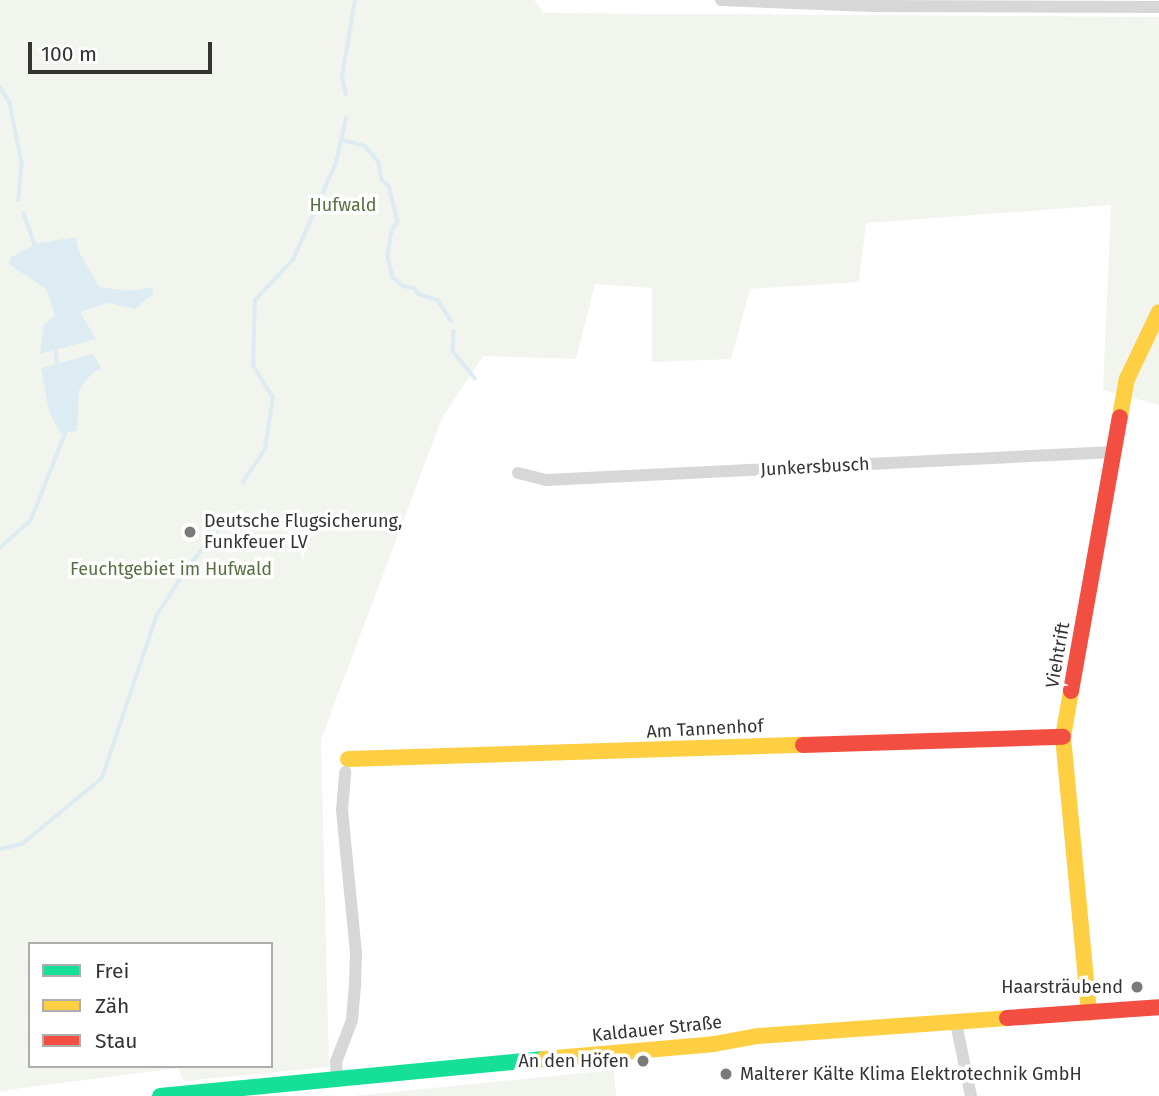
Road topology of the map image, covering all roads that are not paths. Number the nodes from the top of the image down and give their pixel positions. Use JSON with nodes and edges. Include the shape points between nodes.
{"nodes":[{"id":1,"x":721,"y":0,"type":"edge"},
{"id":2,"x":1104,"y":3,"type":"edge"},
{"id":3,"x":1159,"y":7,"type":"edge"},
{"id":4,"x":1159,"y":312,"type":"edge"},
{"id":5,"x":1113,"y":452,"type":"junction"},
{"id":6,"x":518,"y":473,"type":"dead end"},
{"id":7,"x":1063,"y":737,"type":"junction"},
{"id":8,"x":347,"y":766,"type":"joint"},
{"id":9,"x":1159,"y":1007,"type":"edge"},
{"id":10,"x":1088,"y":1013,"type":"junction"},
{"id":11,"x":956,"y":1023,"type":"junction"},
{"id":12,"x":337,"y":1077,"type":"junction"},
{"id":13,"x":160,"y":1096,"type":"edge"},
{"id":14,"x":971,"y":1096,"type":"edge"}],
"edges":[{"from":1,"to":2,"type":"street","via":[[871,6]]},
{"from":2,"to":3,"type":"street"},
{"from":4,"to":5,"type":"street","name":"Viehtrift","via":[[1127,379]]},
{"from":5,"to":6,"type":"street","name":"Junkersbusch","via":[[546,480]]},
{"from":5,"to":7,"type":"street","name":"Viehtrift"},
{"from":7,"to":8,"type":"street","name":"Am Tannenhof"},
{"from":7,"to":10,"type":"street","name":"Viehtrift"},
{"from":8,"to":12,"type":"street","name":"Am Tannenhof","via":[[342,810],[356,953],[352,1020],[337,1062]]},
{"from":9,"to":10,"type":"street","name":"Kaldauer Straße"},
{"from":10,"to":11,"type":"street","name":"Kaldauer Straße"},
{"from":11,"to":12,"type":"street","name":"Kaldauer Straße","via":[[772,1035]]},
{"from":11,"to":14,"type":"street"},
{"from":12,"to":13,"type":"street","name":"Kaldauer Straße"}]}
